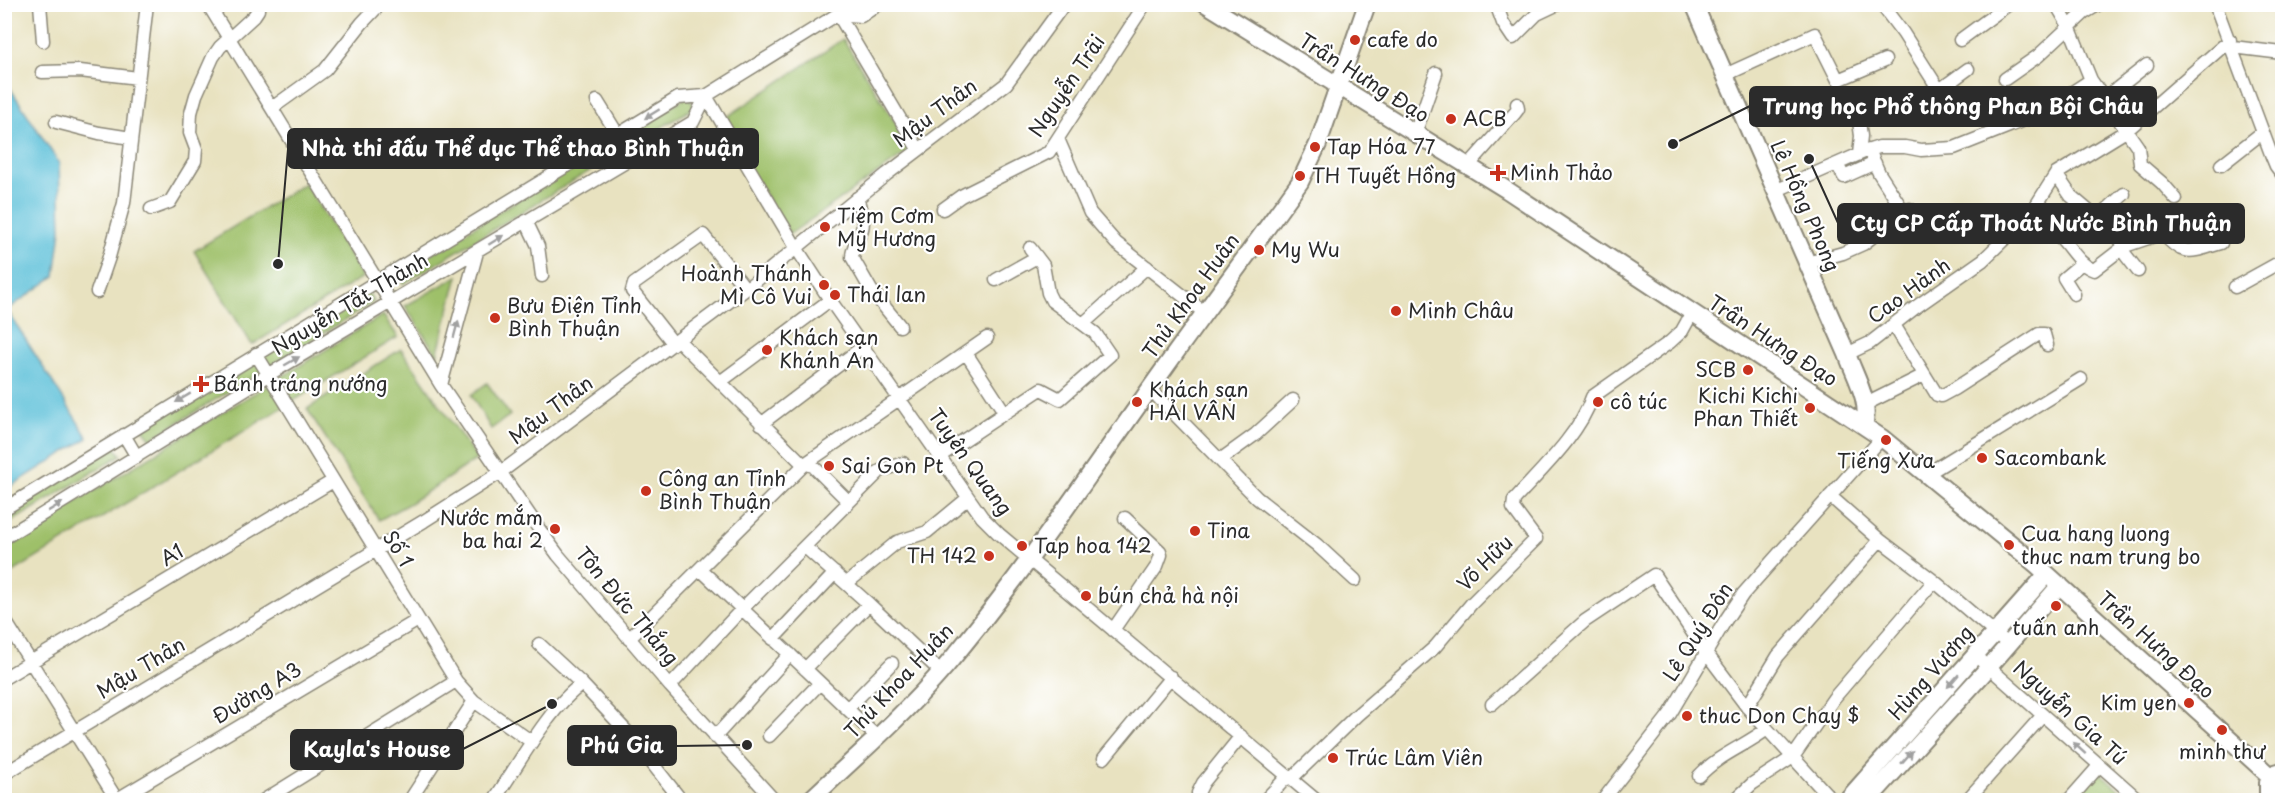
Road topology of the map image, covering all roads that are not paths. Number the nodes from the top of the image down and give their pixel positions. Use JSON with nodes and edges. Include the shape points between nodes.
{"nodes":[{"id":1,"x":40,"y":4,"type":"edge"},
{"id":2,"x":147,"y":4,"type":"edge"},
{"id":3,"x":208,"y":4,"type":"edge"},
{"id":4,"x":258,"y":4,"type":"edge"},
{"id":5,"x":380,"y":4,"type":"edge"},
{"id":6,"x":879,"y":4,"type":"edge"},
{"id":7,"x":1064,"y":4,"type":"edge"},
{"id":8,"x":1145,"y":4,"type":"edge"},
{"id":9,"x":1206,"y":4,"type":"edge"},
{"id":10,"x":1367,"y":4,"type":"edge"},
{"id":11,"x":1496,"y":4,"type":"edge"},
{"id":12,"x":1558,"y":4,"type":"edge"},
{"id":13,"x":1881,"y":4,"type":"edge"},
{"id":14,"x":2009,"y":4,"type":"edge"},
{"id":15,"x":2056,"y":4,"type":"edge"},
{"id":16,"x":2099,"y":4,"type":"edge"},
{"id":17,"x":2215,"y":4,"type":"edge"},
{"id":18,"x":1697,"y":5,"type":"edge"},
{"id":19,"x":840,"y":9,"type":"edge"},
{"id":20,"x":2069,"y":26,"type":"junction"},
{"id":21,"x":229,"y":39,"type":"junction"},
{"id":22,"x":1960,"y":40,"type":"dead end"},
{"id":23,"x":43,"y":41,"type":"dead end"},
{"id":24,"x":2231,"y":44,"type":"junction"},
{"id":25,"x":2283,"y":53,"type":"edge"},
{"id":26,"x":1884,"y":60,"type":"dead end"},
{"id":27,"x":2147,"y":65,"type":"dead end"},
{"id":28,"x":1968,"y":69,"type":"dead end"},
{"id":29,"x":42,"y":72,"type":"dead end"},
{"id":30,"x":1436,"y":73,"type":"dead end"},
{"id":31,"x":1725,"y":75,"type":"junction"},
{"id":32,"x":138,"y":78,"type":"junction"},
{"id":33,"x":2005,"y":79,"type":"dead end"},
{"id":34,"x":2091,"y":80,"type":"junction"},
{"id":35,"x":1337,"y":87,"type":"junction"},
{"id":36,"x":1938,"y":88,"type":"junction"},
{"id":37,"x":706,"y":96,"type":"junction"},
{"id":38,"x":2104,"y":99,"type":"junction"},
{"id":39,"x":597,"y":101,"type":"dead end"},
{"id":40,"x":1517,"y":104,"type":"dead end"},
{"id":41,"x":272,"y":108,"type":"junction"},
{"id":42,"x":56,"y":122,"type":"dead end"},
{"id":43,"x":2126,"y":131,"type":"junction"},
{"id":44,"x":2263,"y":132,"type":"junction"},
{"id":45,"x":1415,"y":134,"type":"junction"},
{"id":46,"x":618,"y":135,"type":"junction"},
{"id":47,"x":132,"y":138,"type":"junction"},
{"id":48,"x":1058,"y":138,"type":"junction"},
{"id":49,"x":918,"y":149,"type":"junction"},
{"id":50,"x":1864,"y":152,"type":"junction"},
{"id":51,"x":1875,"y":163,"type":"junction"},
{"id":52,"x":1837,"y":164,"type":"junction"},
{"id":53,"x":2221,"y":165,"type":"dead end"},
{"id":54,"x":1468,"y":166,"type":"junction"},
{"id":55,"x":2056,"y":174,"type":"junction"},
{"id":56,"x":2283,"y":174,"type":"edge"},
{"id":57,"x":1776,"y":191,"type":"junction"},
{"id":58,"x":2124,"y":194,"type":"dead end"},
{"id":59,"x":857,"y":198,"type":"junction"},
{"id":60,"x":2176,"y":199,"type":"dead end"},
{"id":61,"x":943,"y":208,"type":"dead end"},
{"id":62,"x":152,"y":209,"type":"dead end"},
{"id":63,"x":1904,"y":212,"type":"junction"},
{"id":64,"x":2032,"y":212,"type":"junction"},
{"id":65,"x":2102,"y":215,"type":"junction"},
{"id":66,"x":526,"y":221,"type":"junction"},
{"id":67,"x":1920,"y":222,"type":"dead end"},
{"id":68,"x":2221,"y":243,"type":"dead end"},
{"id":69,"x":2123,"y":247,"type":"junction"},
{"id":70,"x":797,"y":249,"type":"junction"},
{"id":71,"x":477,"y":252,"type":"junction"},
{"id":72,"x":2283,"y":261,"type":"edge"},
{"id":73,"x":1807,"y":263,"type":"junction"},
{"id":74,"x":2082,"y":263,"type":"junction"},
{"id":75,"x":1147,"y":267,"type":"junction"},
{"id":76,"x":2138,"y":272,"type":"dead end"},
{"id":77,"x":542,"y":276,"type":"dead end"},
{"id":78,"x":996,"y":280,"type":"dead end"},
{"id":79,"x":377,"y":281,"type":"junction"},
{"id":80,"x":2235,"y":287,"type":"dead end"},
{"id":81,"x":746,"y":289,"type":"junction"},
{"id":82,"x":97,"y":292,"type":"dead end"},
{"id":83,"x":2074,"y":294,"type":"dead end"},
{"id":84,"x":830,"y":300,"type":"junction"},
{"id":85,"x":390,"y":303,"type":"junction"},
{"id":86,"x":1206,"y":313,"type":"junction"},
{"id":87,"x":1692,"y":313,"type":"junction"},
{"id":88,"x":1084,"y":323,"type":"junction"},
{"id":89,"x":1894,"y":325,"type":"junction"},
{"id":90,"x":900,"y":326,"type":"dead end"},
{"id":91,"x":987,"y":338,"type":"dead end"},
{"id":92,"x":676,"y":342,"type":"junction"},
{"id":93,"x":2047,"y":345,"type":"dead end"},
{"id":94,"x":864,"y":346,"type":"junction"},
{"id":95,"x":966,"y":353,"type":"junction"},
{"id":96,"x":256,"y":354,"type":"junction"},
{"id":97,"x":1847,"y":354,"type":"junction"},
{"id":98,"x":268,"y":375,"type":"junction"},
{"id":99,"x":1924,"y":375,"type":"junction"},
{"id":100,"x":2081,"y":379,"type":"dead end"},
{"id":101,"x":720,"y":382,"type":"junction"},
{"id":102,"x":441,"y":385,"type":"junction"},
{"id":103,"x":1150,"y":388,"type":"junction"},
{"id":104,"x":900,"y":399,"type":"junction"},
{"id":105,"x":1293,"y":400,"type":"dead end"},
{"id":106,"x":1866,"y":404,"type":"junction"},
{"id":107,"x":1005,"y":413,"type":"junction"},
{"id":108,"x":761,"y":424,"type":"junction"},
{"id":109,"x":1864,"y":426,"type":"junction"},
{"id":110,"x":124,"y":435,"type":"junction"},
{"id":111,"x":1882,"y":438,"type":"junction"},
{"id":112,"x":940,"y":456,"type":"junction"},
{"id":113,"x":137,"y":457,"type":"junction"},
{"id":114,"x":1220,"y":460,"type":"junction"},
{"id":115,"x":903,"y":463,"type":"dead end"},
{"id":116,"x":805,"y":464,"type":"junction"},
{"id":117,"x":501,"y":472,"type":"junction"},
{"id":118,"x":1927,"y":474,"type":"junction"},
{"id":119,"x":333,"y":481,"type":"junction"},
{"id":120,"x":1830,"y":496,"type":"junction"},
{"id":121,"x":968,"y":498,"type":"junction"},
{"id":122,"x":849,"y":502,"type":"junction"},
{"id":123,"x":4,"y":509,"type":"edge"},
{"id":124,"x":1125,"y":518,"type":"dead end"},
{"id":125,"x":4,"y":538,"type":"edge"},
{"id":126,"x":1880,"y":540,"type":"junction"},
{"id":127,"x":805,"y":547,"type":"junction"},
{"id":128,"x":375,"y":550,"type":"junction"},
{"id":129,"x":1030,"y":559,"type":"junction"},
{"id":130,"x":700,"y":569,"type":"junction"},
{"id":131,"x":836,"y":573,"type":"junction"},
{"id":132,"x":2047,"y":574,"type":"junction"},
{"id":133,"x":1355,"y":580,"type":"dead end"},
{"id":134,"x":1934,"y":581,"type":"junction"},
{"id":135,"x":847,"y":583,"type":"junction"},
{"id":136,"x":2060,"y":585,"type":"junction"},
{"id":137,"x":869,"y":604,"type":"junction"},
{"id":138,"x":742,"y":609,"type":"junction"},
{"id":139,"x":4,"y":619,"type":"edge"},
{"id":140,"x":418,"y":620,"type":"junction"},
{"id":141,"x":1113,"y":630,"type":"junction"},
{"id":142,"x":1994,"y":634,"type":"junction"},
{"id":143,"x":629,"y":639,"type":"junction"},
{"id":144,"x":773,"y":639,"type":"junction"},
{"id":145,"x":539,"y":644,"type":"dead end"},
{"id":146,"x":2008,"y":644,"type":"junction"},
{"id":147,"x":789,"y":654,"type":"junction"},
{"id":148,"x":1707,"y":654,"type":"junction"},
{"id":149,"x":1975,"y":655,"type":"junction"},
{"id":150,"x":31,"y":662,"type":"junction"},
{"id":151,"x":892,"y":663,"type":"dead end"},
{"id":152,"x":1989,"y":667,"type":"junction"},
{"id":153,"x":805,"y":669,"type":"junction"},
{"id":154,"x":941,"y":672,"type":"junction"},
{"id":155,"x":1171,"y":677,"type":"junction"},
{"id":156,"x":4,"y":678,"type":"edge"},
{"id":157,"x":456,"y":681,"type":"junction"},
{"id":158,"x":820,"y":683,"type":"junction"},
{"id":159,"x":582,"y":684,"type":"junction"},
{"id":160,"x":670,"y":686,"type":"junction"},
{"id":161,"x":474,"y":701,"type":"junction"},
{"id":162,"x":1492,"y":704,"type":"dead end"},
{"id":163,"x":1747,"y":707,"type":"junction"},
{"id":164,"x":847,"y":709,"type":"junction"},
{"id":165,"x":2043,"y":715,"type":"junction"},
{"id":166,"x":1767,"y":729,"type":"junction"},
{"id":167,"x":74,"y":731,"type":"junction"},
{"id":168,"x":715,"y":736,"type":"junction"},
{"id":169,"x":769,"y":736,"type":"dead end"},
{"id":170,"x":1240,"y":736,"type":"junction"},
{"id":171,"x":877,"y":737,"type":"junction"},
{"id":172,"x":532,"y":742,"type":"junction"},
{"id":173,"x":1793,"y":757,"type":"junction"},
{"id":174,"x":1104,"y":758,"type":"dead end"},
{"id":175,"x":2099,"y":766,"type":"junction"},
{"id":176,"x":4,"y":774,"type":"edge"},
{"id":177,"x":2277,"y":774,"type":"edge"},
{"id":178,"x":1699,"y":776,"type":"dead end"},
{"id":179,"x":1289,"y":777,"type":"junction"},
{"id":180,"x":1608,"y":799,"type":"edge"},
{"id":181,"x":117,"y":800,"type":"edge"},
{"id":182,"x":264,"y":801,"type":"edge"},
{"id":183,"x":410,"y":801,"type":"edge"},
{"id":184,"x":494,"y":801,"type":"edge"},
{"id":185,"x":681,"y":801,"type":"edge"},
{"id":186,"x":774,"y":801,"type":"edge"},
{"id":187,"x":810,"y":801,"type":"edge"},
{"id":188,"x":1200,"y":801,"type":"edge"},
{"id":189,"x":1265,"y":801,"type":"edge"},
{"id":190,"x":1316,"y":801,"type":"edge"},
{"id":191,"x":1735,"y":801,"type":"edge"},
{"id":192,"x":1832,"y":801,"type":"edge"},
{"id":193,"x":1847,"y":801,"type":"edge"},
{"id":194,"x":1868,"y":801,"type":"edge"},
{"id":195,"x":1967,"y":801,"type":"edge"},
{"id":196,"x":2069,"y":801,"type":"edge"},
{"id":197,"x":2139,"y":801,"type":"edge"},
{"id":198,"x":2272,"y":801,"type":"edge"}],
"edges":[{"from":1,"to":23,"type":"street"},
{"from":2,"to":32,"type":"street"},
{"from":3,"to":21,"type":"street"},
{"from":4,"to":21,"type":"street","via":[[256,13]]},
{"from":5,"to":41,"type":"street","via":[[325,70]]},
{"from":6,"to":19,"type":"street","name":"Nguyễn Tất Thành","via":[[861,16]]},
{"from":7,"to":49,"type":"street","name":"Mậu Thân","via":[[1006,84]]},
{"from":8,"to":48,"type":"street","name":"Nguyễn Trãi"},
{"from":9,"to":35,"type":"main road","name":"Trần Hưng Đạo"},
{"from":10,"to":35,"type":"main road","name":"Thủ Khoa Huân"},
{"from":11,"to":12,"type":"street","via":[[1513,38],[1536,14]]},
{"from":13,"to":36,"type":"street"},
{"from":14,"to":22,"type":"street"},
{"from":15,"to":20,"type":"street"},
{"from":16,"to":20,"type":"street"},
{"from":17,"to":24,"type":"street"},
{"from":18,"to":31,"type":"main road","name":"Lê Hồng Phong"},
{"from":19,"to":37,"type":"street","name":"Nguyễn Tất Thành"},
{"from":19,"to":49,"type":"street"},
{"from":20,"to":33,"type":"street","via":[[2038,56]]},
{"from":20,"to":34,"type":"street"},
{"from":21,"to":41,"type":"street"},
{"from":21,"to":62,"type":"street","via":[[213,57],[192,107],[190,133],[196,155],[191,169],[170,202]]},
{"from":24,"to":25,"type":"street"},
{"from":24,"to":43,"type":"street","name":"Cao Hành"},
{"from":24,"to":44,"type":"street"},
{"from":26,"to":31,"type":"street","via":[[1838,80],[1815,34]]},
{"from":27,"to":38,"type":"street"},
{"from":28,"to":36,"type":"street"},
{"from":29,"to":32,"type":"street","via":[[80,71]]},
{"from":30,"to":45,"type":"street"},
{"from":31,"to":57,"type":"main road","name":"Lê Hồng Phong"},
{"from":32,"to":47,"type":"street"},
{"from":34,"to":38,"type":"street"},
{"from":34,"to":50,"type":"street","via":[[2037,115],[1954,148],[1879,147]]},
{"from":35,"to":45,"type":"main road","name":"Trần Hưng Đạo"},
{"from":35,"to":86,"type":"main road","name":"Thủ Khoa Huân","via":[[1300,182]]},
{"from":36,"to":50,"type":"street","via":[[1910,101],[1882,100],[1858,114]]},
{"from":37,"to":46,"type":"street","name":"Nguyễn Tất Thành","one_way":true,"via":[[678,98]]},
{"from":37,"to":66,"type":"street","name":"Nguyễn Tất Thành","via":[[693,122]]},
{"from":37,"to":70,"type":"street","name":"Tuyên Quang"},
{"from":38,"to":43,"type":"street"},
{"from":39,"to":46,"type":"street"},
{"from":40,"to":54,"type":"street","via":[[1515,113]]},
{"from":41,"to":79,"type":"street"},
{"from":42,"to":47,"type":"street"},
{"from":43,"to":55,"type":"street","name":"Cao Hành"},
{"from":43,"to":60,"type":"street","via":[[2140,151],[2140,164]]},
{"from":44,"to":53,"type":"street"},
{"from":44,"to":56,"type":"street"},
{"from":45,"to":54,"type":"main road","name":"Trần Hưng Đạo"},
{"from":46,"to":79,"type":"street","name":"Nguyễn Tất Thành"},
{"from":47,"to":82,"type":"street","via":[[124,203]]},
{"from":48,"to":61,"type":"street","name":"Nguyễn Trãi","via":[[1049,152]]},
{"from":48,"to":75,"type":"street","via":[[1090,213],[1116,243]]},
{"from":49,"to":59,"type":"street","name":"Mậu Thân"},
{"from":50,"to":51,"type":"street"},
{"from":50,"to":52,"type":"street"},
{"from":51,"to":52,"type":"street","via":[[1844,177]]},
{"from":51,"to":63,"type":"street"},
{"from":52,"to":57,"type":"street"},
{"from":54,"to":87,"type":"main road","name":"Trần Hưng Đạo"},
{"from":55,"to":64,"type":"street","name":"Cao Hành"},
{"from":55,"to":65,"type":"street","via":[[2082,207]]},
{"from":57,"to":73,"type":"main road","name":"Lê Hồng Phong"},
{"from":58,"to":65,"type":"street"},
{"from":59,"to":70,"type":"street","name":"Mậu Thân"},
{"from":59,"to":90,"type":"street","via":[[863,221],[852,251],[854,264]]},
{"from":63,"to":67,"type":"street","via":[[1910,209]]},
{"from":63,"to":73,"type":"street","via":[[1863,244]]},
{"from":64,"to":74,"type":"street"},
{"from":64,"to":89,"type":"street","name":"Cao Hành","via":[[1983,260]]},
{"from":65,"to":69,"type":"street"},
{"from":71,"to":66,"type":"street","name":"Nguyễn Tất Thành","one_way":true},
{"from":66,"to":77,"type":"street","via":[[538,246]]},
{"from":68,"to":69,"type":"street","via":[[2181,250],[2163,233]]},
{"from":69,"to":74,"type":"street","via":[[2094,270]]},
{"from":69,"to":76,"type":"street"},
{"from":70,"to":81,"type":"street","name":"Mậu Thân"},
{"from":70,"to":84,"type":"street","name":"Tuyên Quang"},
{"from":71,"to":85,"type":"street","name":"Nguyễn Tất Thành"},
{"from":102,"to":71,"type":"street","one_way":true},
{"from":72,"to":80,"type":"street"},
{"from":73,"to":97,"type":"main road","name":"Lê Hồng Phong"},
{"from":74,"to":83,"type":"street","via":[[2064,278]]},
{"from":75,"to":86,"type":"street"},
{"from":75,"to":88,"type":"street"},
{"from":78,"to":88,"type":"street","via":[[1033,252],[1043,265],[1052,301]]},
{"from":79,"to":85,"type":"street","name":"Tôn Đức Thắng"},
{"from":79,"to":96,"type":"street","name":"Nguyễn Tất Thành"},
{"from":81,"to":92,"type":"street","name":"Mậu Thân"},
{"from":81,"to":92,"type":"street","via":[[703,235],[633,284],[632,291]]},
{"from":84,"to":94,"type":"street","name":"Tuyên Quang"},
{"from":84,"to":101,"type":"street"},
{"from":98,"to":85,"type":"street","name":"Nguyễn Tất Thành","one_way":true},
{"from":85,"to":102,"type":"street","name":"Tôn Đức Thắng"},
{"from":86,"to":103,"type":"main road","name":"Thủ Khoa Huân"},
{"from":87,"to":109,"type":"main road","name":"Trần Hưng Đạo"},
{"from":87,"to":179,"type":"street","name":"Võ Hữu","via":[[1670,342],[1592,397],[1587,412],[1571,434],[1514,500],[1513,508],[1536,539],[1472,603],[1435,647]]},
{"from":88,"to":107,"type":"street","via":[[1110,355],[1060,399],[1041,389]]},
{"from":89,"to":97,"type":"street","name":"Cao Hành","via":[[1870,344]]},
{"from":89,"to":99,"type":"street"},
{"from":91,"to":95,"type":"street"},
{"from":92,"to":101,"type":"street"},
{"from":92,"to":117,"type":"street","name":"Mậu Thân"},
{"from":93,"to":99,"type":"street","via":[[2044,334],[2039,334],[1941,396]]},
{"from":94,"to":104,"type":"street","name":"Tuyên Quang"},
{"from":94,"to":108,"type":"street"},
{"from":95,"to":104,"type":"street"},
{"from":95,"to":107,"type":"street"},
{"from":96,"to":98,"type":"street","name":"Số 1"},
{"from":96,"to":110,"type":"street","name":"Nguyễn Tất Thành","one_way":true},
{"from":97,"to":106,"type":"main road","name":"Lê Hồng Phong"},
{"from":98,"to":113,"type":"street","name":"Nguyễn Tất Thành"},
{"from":98,"to":119,"type":"street","name":"Số 1"},
{"from":99,"to":106,"type":"street"},
{"from":100,"to":118,"type":"street"},
{"from":101,"to":108,"type":"street"},
{"from":102,"to":117,"type":"street","name":"Tôn Đức Thắng"},
{"from":103,"to":114,"type":"street"},
{"from":103,"to":129,"type":"main road","name":"Thủ Khoa Huân"},
{"from":104,"to":112,"type":"street","name":"Tuyên Quang"},
{"from":104,"to":116,"type":"street"},
{"from":105,"to":114,"type":"street","via":[[1257,434]]},
{"from":106,"to":109,"type":"main road","name":"Lê Hồng Phong"},
{"from":107,"to":112,"type":"street"},
{"from":108,"to":116,"type":"street"},
{"from":109,"to":111,"type":"main road","name":"Trần Hưng Đạo"},
{"from":110,"to":113,"type":"street"},
{"from":110,"to":123,"type":"street","name":"Nguyễn Tất Thành"},
{"from":111,"to":118,"type":"main road","name":"Trần Hưng Đạo"},
{"from":111,"to":120,"type":"street","name":"Lê Quý Đôn"},
{"from":112,"to":121,"type":"street","name":"Tuyên Quang"},
{"from":125,"to":113,"type":"street","name":"Nguyễn Tất Thành","one_way":true},
{"from":114,"to":133,"type":"street","via":[[1257,498]]},
{"from":115,"to":122,"type":"street","via":[[884,468]]},
{"from":116,"to":122,"type":"street","via":[[813,466]]},
{"from":116,"to":130,"type":"street"},
{"from":117,"to":128,"type":"street","name":"Mậu Thân"},
{"from":117,"to":143,"type":"street","name":"Tôn Đức Thắng","via":[[558,555]]},
{"from":118,"to":132,"type":"main road","name":"Trần Hưng Đạo"},
{"from":119,"to":128,"type":"street","name":"Số 1"},
{"from":119,"to":150,"type":"street","name":"A1"},
{"from":120,"to":126,"type":"street"},
{"from":120,"to":148,"type":"street","name":"Lê Quý Đôn","via":[[1743,594]]},
{"from":121,"to":129,"type":"street","name":"Tuyên Quang","via":[[994,529]]},
{"from":121,"to":135,"type":"street","via":[[927,532],[897,542]]},
{"from":122,"to":127,"type":"street"},
{"from":124,"to":141,"type":"street","via":[[1161,555]]},
{"from":126,"to":134,"type":"street"},
{"from":126,"to":163,"type":"street","via":[[1778,656]]},
{"from":127,"to":131,"type":"street"},
{"from":127,"to":138,"type":"street"},
{"from":128,"to":140,"type":"street","name":"Số 1"},
{"from":128,"to":167,"type":"street","name":"Mậu Thân"},
{"from":129,"to":141,"type":"street","name":"Tuyên Quang"},
{"from":129,"to":154,"type":"main road","name":"Thủ Khoa Huân"},
{"from":130,"to":138,"type":"street"},
{"from":130,"to":143,"type":"street"},
{"from":131,"to":135,"type":"street"},
{"from":131,"to":144,"type":"street"},
{"from":132,"to":136,"type":"main road","name":"Trần Hưng Đạo"},
{"from":132,"to":142,"type":"main road","name":"Hùng Vương"},
{"from":134,"to":142,"type":"street"},
{"from":134,"to":173,"type":"street","via":[[1834,698]]},
{"from":135,"to":137,"type":"street"},
{"from":136,"to":146,"type":"main road","name":"Hùng Vương"},
{"from":136,"to":177,"type":"main road","name":"Trần Hưng Đạo"},
{"from":137,"to":153,"type":"street"},
{"from":137,"to":154,"type":"street"},
{"from":138,"to":144,"type":"street"},
{"from":138,"to":160,"type":"street"},
{"from":139,"to":150,"type":"street"},
{"from":140,"to":157,"type":"street","name":"Số 1"},
{"from":140,"to":181,"type":"street","name":"Đường A3"},
{"from":141,"to":155,"type":"street","name":"Tuyên Quang"},
{"from":142,"to":146,"type":"street"},
{"from":142,"to":149,"type":"main road","name":"Hùng Vương"},
{"from":143,"to":160,"type":"street","name":"Tôn Đức Thắng"},
{"from":144,"to":147,"type":"street"},
{"from":145,"to":159,"type":"street"},
{"from":146,"to":152,"type":"main road","name":"Hùng Vương"},
{"from":147,"to":153,"type":"street"},
{"from":147,"to":168,"type":"street"},
{"from":148,"to":162,"type":"street","via":[[1654,575],[1585,621]]},
{"from":148,"to":163,"type":"street"},
{"from":148,"to":180,"type":"street","name":"Lê Quý Đôn","via":[[1670,714]]},
{"from":149,"to":152,"type":"street","name":"Nguyễn Gia Tú"},
{"from":149,"to":193,"type":"main road","name":"Hùng Vương","one_way":true},
{"from":150,"to":156,"type":"street","name":"A1"},
{"from":150,"to":167,"type":"street"},
{"from":151,"to":164,"type":"street"},
{"from":152,"to":165,"type":"street","name":"Nguyễn Gia Tú"},
{"from":194,"to":152,"type":"main road","name":"Hùng Vương","one_way":true},
{"from":153,"to":158,"type":"street"},
{"from":154,"to":171,"type":"main road","name":"Thủ Khoa Huân"},
{"from":155,"to":170,"type":"street","name":"Tuyên Quang"},
{"from":155,"to":174,"type":"street"},
{"from":157,"to":161,"type":"street","name":"Số 1"},
{"from":157,"to":182,"type":"street"},
{"from":158,"to":164,"type":"street"},
{"from":158,"to":169,"type":"street"},
{"from":159,"to":172,"type":"street"},
{"from":159,"to":185,"type":"street","via":[[616,719]]},
{"from":160,"to":168,"type":"street","name":"Tôn Đức Thắng"},
{"from":161,"to":172,"type":"street","name":"Số 1"},
{"from":161,"to":183,"type":"street"},
{"from":163,"to":166,"type":"street"},
{"from":164,"to":171,"type":"street"},
{"from":175,"to":165,"type":"street","name":"Nguyễn Gia Tú","one_way":true},
{"from":165,"to":195,"type":"street"},
{"from":166,"to":173,"type":"street"},
{"from":166,"to":178,"type":"street","via":[[1716,760]]},
{"from":167,"to":176,"type":"street","name":"Mậu Thân"},
{"from":167,"to":181,"type":"street"},
{"from":168,"to":186,"type":"street","name":"Tôn Đức Thắng"},
{"from":170,"to":179,"type":"street","name":"Tuyên Quang"},
{"from":170,"to":188,"type":"street","via":[[1203,783],[1198,793]]},
{"from":171,"to":187,"type":"main road","name":"Thủ Khoa Huân"},
{"from":172,"to":184,"type":"street"},
{"from":173,"to":191,"type":"street","via":[[1752,784]]},
{"from":173,"to":192,"type":"street"},
{"from":175,"to":196,"type":"street"},
{"from":175,"to":197,"type":"street","name":"Nguyễn Gia Tú"},
{"from":177,"to":198,"type":"main road","via":[[2267,789]]},
{"from":179,"to":189,"type":"street"},
{"from":179,"to":190,"type":"street","name":"Tuyên Quang"}]}
